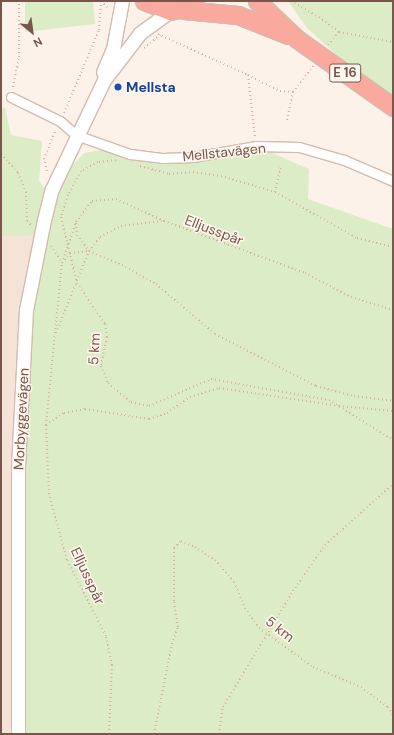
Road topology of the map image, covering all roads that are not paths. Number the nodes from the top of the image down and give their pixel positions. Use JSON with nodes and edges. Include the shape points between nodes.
{"nodes":[{"id":1,"x":122,"y":1,"type":"edge"},
{"id":2,"x":144,"y":1,"type":"edge"},
{"id":3,"x":204,"y":1,"type":"edge"},
{"id":4,"x":257,"y":1,"type":"edge"},
{"id":5,"x":177,"y":10,"type":"junction"},
{"id":6,"x":297,"y":39,"type":"junction"},
{"id":7,"x":11,"y":97,"type":"road end"},
{"id":8,"x":393,"y":106,"type":"edge"},
{"id":9,"x":86,"y":114,"type":"junction"},
{"id":10,"x":76,"y":135,"type":"junction"},
{"id":11,"x":393,"y":181,"type":"edge"},
{"id":12,"x":18,"y":734,"type":"edge"}],
"edges":[{"from":1,"to":9,"type":"street","name":"Morbyggevägen","via":[[113,49]]},
{"from":2,"to":5,"type":"highway","number":"E 16"},
{"from":3,"to":5,"type":"highway"},
{"from":4,"to":6,"type":"highway","number":"E 16"},
{"from":5,"to":6,"type":"highway","number":"E 16","via":[[238,15]]},
{"from":5,"to":9,"type":"street","name":"Morbyggevägen","via":[[146,28],[104,80]]},
{"from":6,"to":8,"type":"highway","number":"E 16"},
{"from":7,"to":10,"type":"street","via":[[60,121]]},
{"from":9,"to":10,"type":"street","name":"Morbyggevägen"},
{"from":10,"to":11,"type":"street","name":"Mellstavägen","via":[[130,154],[162,158],[193,157],[256,146],[299,147],[344,160]]},
{"from":10,"to":12,"type":"street","name":"Morbyggevägen","via":[[52,189],[26,310],[18,467]]}]}
